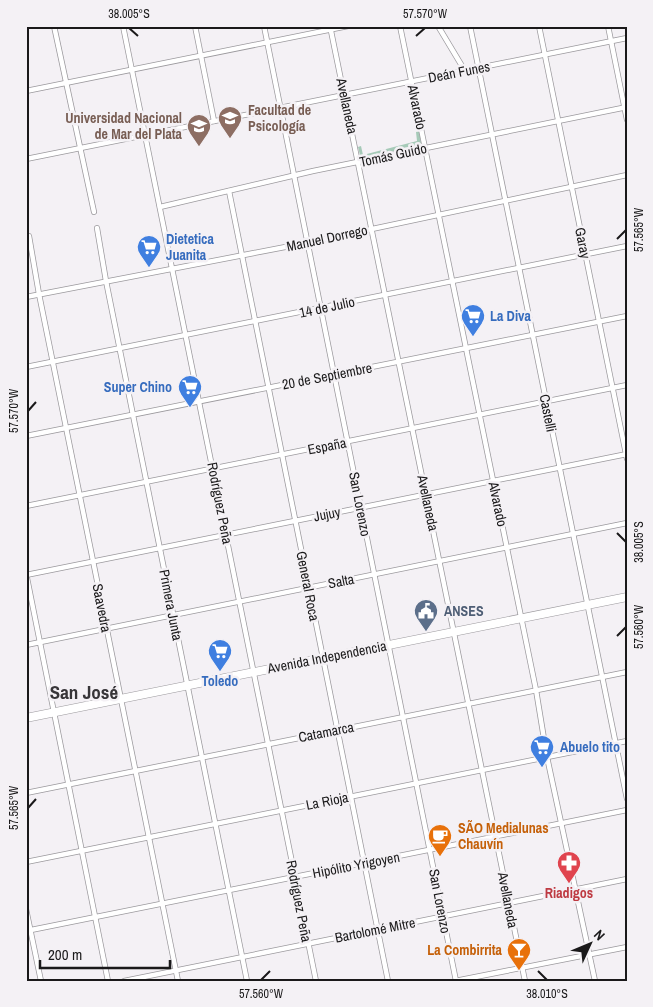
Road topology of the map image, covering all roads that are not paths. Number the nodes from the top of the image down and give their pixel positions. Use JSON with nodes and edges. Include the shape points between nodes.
{"nodes":[{"id":1,"x":54,"y":26,"type":"edge"},
{"id":2,"x":123,"y":26,"type":"edge"},
{"id":3,"x":195,"y":26,"type":"edge"},
{"id":4,"x":264,"y":26,"type":"edge"},
{"id":5,"x":348,"y":26,"type":"edge"},
{"id":6,"x":400,"y":26,"type":"edge"},
{"id":7,"x":438,"y":26,"type":"edge"},
{"id":8,"x":470,"y":26,"type":"edge"},
{"id":9,"x":539,"y":26,"type":"edge"},
{"id":10,"x":608,"y":26,"type":"edge"},
{"id":11,"x":331,"y":28,"type":"edge"},
{"id":12,"x":627,"y":38,"type":"edge"},
{"id":13,"x":267,"y":42,"type":"junction"},
{"id":14,"x":611,"y":42,"type":"junction"},
{"id":15,"x":544,"y":55,"type":"junction"},
{"id":16,"x":201,"y":56,"type":"junction"},
{"id":17,"x":479,"y":68,"type":"junction"},
{"id":18,"x":132,"y":70,"type":"junction"},
{"id":19,"x":465,"y":71,"type":"junction"},
{"id":20,"x":412,"y":82,"type":"junction"},
{"id":21,"x":66,"y":83,"type":"junction"},
{"id":22,"x":26,"y":91,"type":"edge"},
{"id":23,"x":345,"y":95,"type":"junction"},
{"id":24,"x":280,"y":108,"type":"junction"},
{"id":25,"x":626,"y":108,"type":"edge"},
{"id":26,"x":558,"y":120,"type":"junction"},
{"id":27,"x":627,"y":120,"type":"edge"},
{"id":28,"x":214,"y":121,"type":"junction"},
{"id":29,"x":492,"y":133,"type":"junction"},
{"id":30,"x":145,"y":134,"type":"junction"},
{"id":31,"x":80,"y":148,"type":"junction"},
{"id":32,"x":425,"y":148,"type":"junction"},
{"id":33,"x":26,"y":159,"type":"edge"},
{"id":34,"x":359,"y":162,"type":"junction"},
{"id":35,"x":627,"y":175,"type":"edge"},
{"id":36,"x":293,"y":176,"type":"junction"},
{"id":37,"x":572,"y":186,"type":"junction"},
{"id":38,"x":229,"y":191,"type":"junction"},
{"id":39,"x":506,"y":200,"type":"junction"},
{"id":40,"x":160,"y":207,"type":"junction"},
{"id":41,"x":94,"y":212,"type":"dead end"},
{"id":42,"x":439,"y":214,"type":"junction"},
{"id":43,"x":97,"y":228,"type":"dead end"},
{"id":44,"x":372,"y":228,"type":"junction"},
{"id":45,"x":29,"y":236,"type":"dead end"},
{"id":46,"x":306,"y":243,"type":"junction"},
{"id":47,"x":627,"y":246,"type":"edge"},
{"id":48,"x":586,"y":254,"type":"junction"},
{"id":49,"x":242,"y":255,"type":"junction"},
{"id":50,"x":172,"y":267,"type":"junction"},
{"id":51,"x":519,"y":268,"type":"junction"},
{"id":52,"x":106,"y":281,"type":"junction"},
{"id":53,"x":452,"y":281,"type":"junction"},
{"id":54,"x":39,"y":294,"type":"junction"},
{"id":55,"x":385,"y":295,"type":"junction"},
{"id":56,"x":26,"y":297,"type":"edge"},
{"id":57,"x":320,"y":310,"type":"junction"},
{"id":58,"x":627,"y":316,"type":"edge"},
{"id":59,"x":255,"y":321,"type":"junction"},
{"id":60,"x":599,"y":321,"type":"junction"},
{"id":61,"x":186,"y":335,"type":"junction"},
{"id":62,"x":532,"y":335,"type":"junction"},
{"id":63,"x":119,"y":348,"type":"junction"},
{"id":64,"x":466,"y":348,"type":"junction"},
{"id":65,"x":52,"y":362,"type":"junction"},
{"id":66,"x":399,"y":362,"type":"junction"},
{"id":67,"x":26,"y":367,"type":"edge"},
{"id":68,"x":334,"y":375,"type":"junction"},
{"id":69,"x":627,"y":385,"type":"edge"},
{"id":70,"x":268,"y":388,"type":"junction"},
{"id":71,"x":612,"y":388,"type":"junction"},
{"id":72,"x":199,"y":401,"type":"junction"},
{"id":73,"x":546,"y":402,"type":"junction"},
{"id":74,"x":133,"y":415,"type":"junction"},
{"id":75,"x":480,"y":415,"type":"junction"},
{"id":76,"x":66,"y":428,"type":"junction"},
{"id":77,"x":413,"y":428,"type":"junction"},
{"id":78,"x":26,"y":436,"type":"edge"},
{"id":79,"x":347,"y":442,"type":"junction"},
{"id":80,"x":282,"y":455,"type":"junction"},
{"id":81,"x":626,"y":456,"type":"edge"},
{"id":82,"x":560,"y":468,"type":"junction"},
{"id":83,"x":213,"y":469,"type":"junction"},
{"id":84,"x":493,"y":481,"type":"junction"},
{"id":85,"x":146,"y":482,"type":"junction"},
{"id":86,"x":426,"y":494,"type":"junction"},
{"id":87,"x":80,"y":495,"type":"junction"},
{"id":88,"x":26,"y":506,"type":"edge"},
{"id":89,"x":361,"y":508,"type":"junction"},
{"id":90,"x":295,"y":521,"type":"junction"},
{"id":91,"x":627,"y":523,"type":"edge"},
{"id":92,"x":573,"y":534,"type":"junction"},
{"id":93,"x":226,"y":535,"type":"junction"},
{"id":94,"x":506,"y":547,"type":"junction"},
{"id":95,"x":160,"y":548,"type":"junction"},
{"id":96,"x":440,"y":561,"type":"junction"},
{"id":97,"x":93,"y":562,"type":"junction"},
{"id":98,"x":26,"y":574,"type":"edge"},
{"id":99,"x":374,"y":574,"type":"junction"},
{"id":100,"x":308,"y":588,"type":"junction"},
{"id":101,"x":627,"y":597,"type":"edge"},
{"id":102,"x":240,"y":602,"type":"junction"},
{"id":103,"x":587,"y":605,"type":"junction"},
{"id":104,"x":173,"y":615,"type":"junction"},
{"id":105,"x":521,"y":618,"type":"junction"},
{"id":106,"x":106,"y":628,"type":"junction"},
{"id":107,"x":454,"y":632,"type":"junction"},
{"id":108,"x":40,"y":642,"type":"junction"},
{"id":109,"x":26,"y":645,"type":"edge"},
{"id":110,"x":388,"y":645,"type":"junction"},
{"id":111,"x":322,"y":658,"type":"junction"},
{"id":112,"x":254,"y":672,"type":"junction"},
{"id":113,"x":627,"y":672,"type":"edge"},
{"id":114,"x":602,"y":677,"type":"junction"},
{"id":115,"x":187,"y":685,"type":"junction"},
{"id":116,"x":536,"y":690,"type":"junction"},
{"id":117,"x":121,"y":699,"type":"junction"},
{"id":118,"x":469,"y":704,"type":"junction"},
{"id":119,"x":54,"y":712,"type":"junction"},
{"id":120,"x":403,"y":717,"type":"junction"},
{"id":121,"x":26,"y":718,"type":"edge"},
{"id":122,"x":337,"y":730,"type":"junction"},
{"id":123,"x":627,"y":741,"type":"edge"},
{"id":124,"x":615,"y":743,"type":"junction"},
{"id":125,"x":268,"y":744,"type":"junction"},
{"id":126,"x":547,"y":757,"type":"junction"},
{"id":127,"x":202,"y":758,"type":"junction"},
{"id":128,"x":482,"y":770,"type":"junction"},
{"id":129,"x":136,"y":771,"type":"junction"},
{"id":130,"x":416,"y":783,"type":"junction"},
{"id":131,"x":69,"y":784,"type":"junction"},
{"id":132,"x":26,"y":793,"type":"edge"},
{"id":133,"x":350,"y":797,"type":"junction"},
{"id":134,"x":627,"y":799,"type":"edge"},
{"id":135,"x":282,"y":810,"type":"junction"},
{"id":136,"x":627,"y":810,"type":"edge"},
{"id":137,"x":562,"y":823,"type":"junction"},
{"id":138,"x":216,"y":824,"type":"junction"},
{"id":139,"x":496,"y":836,"type":"junction"},
{"id":140,"x":148,"y":837,"type":"junction"},
{"id":141,"x":82,"y":850,"type":"junction"},
{"id":142,"x":430,"y":850,"type":"junction"},
{"id":143,"x":26,"y":862,"type":"edge"},
{"id":144,"x":364,"y":863,"type":"junction"},
{"id":145,"x":294,"y":877,"type":"junction"},
{"id":146,"x":627,"y":879,"type":"edge"},
{"id":147,"x":576,"y":889,"type":"junction"},
{"id":148,"x":229,"y":890,"type":"junction"},
{"id":149,"x":509,"y":903,"type":"junction"},
{"id":150,"x":162,"y":904,"type":"junction"},
{"id":151,"x":26,"y":909,"type":"edge"},
{"id":152,"x":443,"y":916,"type":"junction"},
{"id":153,"x":96,"y":917,"type":"junction"},
{"id":154,"x":378,"y":929,"type":"junction"},
{"id":155,"x":28,"y":931,"type":"edge"},
{"id":156,"x":308,"y":944,"type":"junction"},
{"id":157,"x":627,"y":947,"type":"edge"},
{"id":158,"x":589,"y":953,"type":"junction"},
{"id":159,"x":242,"y":957,"type":"junction"},
{"id":160,"x":522,"y":967,"type":"junction"},
{"id":161,"x":176,"y":970,"type":"junction"},
{"id":162,"x":41,"y":981,"type":"edge"},
{"id":163,"x":108,"y":981,"type":"edge"},
{"id":164,"x":124,"y":981,"type":"edge"},
{"id":165,"x":178,"y":981,"type":"edge"},
{"id":166,"x":247,"y":981,"type":"edge"},
{"id":167,"x":316,"y":981,"type":"edge"},
{"id":168,"x":388,"y":981,"type":"edge"},
{"id":169,"x":456,"y":981,"type":"edge"},
{"id":170,"x":524,"y":981,"type":"edge"},
{"id":171,"x":595,"y":981,"type":"edge"}],
"edges":[{"from":1,"to":21,"type":"street"},
{"from":2,"to":18,"type":"street","name":"Rodríguez Peña"},
{"from":3,"to":16,"type":"street"},
{"from":4,"to":13,"type":"street","name":"San Lorenzo"},
{"from":5,"to":11,"type":"street"},
{"from":6,"to":20,"type":"street","name":"Alvarado"},
{"from":7,"to":19,"type":"street"},
{"from":8,"to":17,"type":"street","name":"Castelli"},
{"from":9,"to":15,"type":"street","name":"Garay"},
{"from":10,"to":14,"type":"street"},
{"from":11,"to":13,"type":"street"},
{"from":11,"to":23,"type":"street","name":"Avellaneda"},
{"from":12,"to":14,"type":"street","name":"Deán Funes"},
{"from":13,"to":16,"type":"street"},
{"from":13,"to":24,"type":"street","name":"San Lorenzo"},
{"from":14,"to":15,"type":"street","name":"Deán Funes"},
{"from":14,"to":25,"type":"street"},
{"from":15,"to":17,"type":"street","name":"Deán Funes"},
{"from":15,"to":26,"type":"street","name":"Garay"},
{"from":16,"to":18,"type":"street"},
{"from":16,"to":28,"type":"street"},
{"from":17,"to":19,"type":"street","name":"Deán Funes"},
{"from":17,"to":29,"type":"street","name":"Castelli"},
{"from":18,"to":21,"type":"street"},
{"from":18,"to":30,"type":"street","name":"Rodríguez Peña"},
{"from":19,"to":20,"type":"street","name":"Deán Funes"},
{"from":20,"to":23,"type":"street","name":"Deán Funes"},
{"from":20,"to":32,"type":"street","name":"Alvarado"},
{"from":21,"to":22,"type":"street"},
{"from":21,"to":31,"type":"street"},
{"from":23,"to":24,"type":"street","name":"Deán Funes"},
{"from":23,"to":34,"type":"street","name":"Avellaneda"},
{"from":24,"to":28,"type":"street","name":"Deán Funes"},
{"from":24,"to":36,"type":"street","name":"San Lorenzo"},
{"from":25,"to":26,"type":"street","name":"Tomás Guido"},
{"from":25,"to":27,"type":"street"},
{"from":26,"to":29,"type":"street","name":"Tomás Guido"},
{"from":26,"to":37,"type":"street","name":"Garay"},
{"from":28,"to":30,"type":"street","name":"Deán Funes"},
{"from":29,"to":32,"type":"street","name":"Tomás Guido"},
{"from":29,"to":39,"type":"street","name":"Castelli"},
{"from":30,"to":31,"type":"street","name":"Deán Funes"},
{"from":30,"to":40,"type":"street","name":"Rodríguez Peña"},
{"from":31,"to":33,"type":"street","name":"Deán Funes"},
{"from":31,"to":41,"type":"street"},
{"from":32,"to":34,"type":"street","name":"Tomás Guido"},
{"from":32,"to":42,"type":"street","name":"Alvarado"},
{"from":34,"to":36,"type":"street","name":"Tomás Guido"},
{"from":34,"to":44,"type":"street","name":"Avellaneda"},
{"from":35,"to":37,"type":"street","name":"Manuel Dorrego"},
{"from":36,"to":38,"type":"street","name":"Tomás Guido"},
{"from":36,"to":46,"type":"street","name":"San Lorenzo"},
{"from":37,"to":39,"type":"street","name":"Manuel Dorrego"},
{"from":37,"to":48,"type":"street","name":"Garay"},
{"from":38,"to":40,"type":"street","name":"Tomás Guido"},
{"from":38,"to":49,"type":"street","name":"General Roca"},
{"from":39,"to":42,"type":"street","name":"Manuel Dorrego"},
{"from":39,"to":51,"type":"street","name":"Castelli"},
{"from":40,"to":50,"type":"street","name":"Rodríguez Peña"},
{"from":42,"to":44,"type":"street","name":"Manuel Dorrego"},
{"from":42,"to":53,"type":"street","name":"Alvarado"},
{"from":43,"to":52,"type":"street","name":"Primera Junta"},
{"from":44,"to":46,"type":"street","name":"Manuel Dorrego"},
{"from":44,"to":55,"type":"street","name":"Avellaneda"},
{"from":45,"to":54,"type":"street","name":"Saavedra"},
{"from":46,"to":49,"type":"street","name":"Manuel Dorrego"},
{"from":46,"to":57,"type":"street","name":"San Lorenzo"},
{"from":47,"to":48,"type":"street","name":"14 de Julio"},
{"from":48,"to":51,"type":"street","name":"14 de Julio"},
{"from":48,"to":60,"type":"street","name":"Garay"},
{"from":49,"to":50,"type":"street","name":"Manuel Dorrego"},
{"from":49,"to":59,"type":"street","name":"General Roca"},
{"from":50,"to":52,"type":"street","name":"Manuel Dorrego"},
{"from":50,"to":61,"type":"street","name":"Rodríguez Peña"},
{"from":51,"to":53,"type":"street","name":"14 de Julio"},
{"from":51,"to":62,"type":"street","name":"Castelli"},
{"from":52,"to":54,"type":"street","name":"Manuel Dorrego"},
{"from":52,"to":63,"type":"street","name":"Primera Junta"},
{"from":53,"to":55,"type":"street","name":"14 de Julio"},
{"from":53,"to":64,"type":"street","name":"Alvarado"},
{"from":54,"to":56,"type":"street","name":"Manuel Dorrego"},
{"from":54,"to":65,"type":"street","name":"Saavedra"},
{"from":55,"to":57,"type":"street","name":"14 de Julio"},
{"from":55,"to":66,"type":"street","name":"Avellaneda"},
{"from":57,"to":59,"type":"street","name":"14 de Julio"},
{"from":57,"to":68,"type":"street","name":"San Lorenzo"},
{"from":58,"to":60,"type":"street","name":"20 de Septiembre"},
{"from":59,"to":61,"type":"street","name":"14 de Julio"},
{"from":59,"to":70,"type":"street","name":"General Roca"},
{"from":60,"to":62,"type":"street","name":"20 de Septiembre"},
{"from":60,"to":71,"type":"street","name":"Garay"},
{"from":61,"to":63,"type":"street","name":"14 de Julio"},
{"from":61,"to":72,"type":"street","name":"Rodríguez Peña"},
{"from":62,"to":64,"type":"street","name":"20 de Septiembre"},
{"from":62,"to":73,"type":"street","name":"Castelli"},
{"from":63,"to":65,"type":"street","name":"14 de Julio"},
{"from":63,"to":74,"type":"street","name":"Primera Junta"},
{"from":64,"to":66,"type":"street","name":"20 de Septiembre"},
{"from":64,"to":75,"type":"street","name":"Alvarado"},
{"from":65,"to":67,"type":"street","name":"14 de Julio"},
{"from":65,"to":76,"type":"street","name":"Saavedra"},
{"from":66,"to":68,"type":"street","name":"20 de Septiembre"},
{"from":66,"to":77,"type":"street","name":"Avellaneda"},
{"from":68,"to":70,"type":"street","name":"20 de Septiembre"},
{"from":68,"to":79,"type":"street","name":"San Lorenzo"},
{"from":69,"to":71,"type":"street","name":"España"},
{"from":70,"to":72,"type":"street","name":"20 de Septiembre"},
{"from":70,"to":80,"type":"street","name":"General Roca"},
{"from":71,"to":73,"type":"street","name":"España"},
{"from":71,"to":81,"type":"street","name":"Garay"},
{"from":72,"to":74,"type":"street","name":"20 de Septiembre"},
{"from":72,"to":83,"type":"street","name":"Rodríguez Peña"},
{"from":73,"to":75,"type":"street","name":"España"},
{"from":73,"to":82,"type":"street","name":"Castelli"},
{"from":74,"to":76,"type":"street","name":"20 de Septiembre"},
{"from":74,"to":85,"type":"street","name":"Primera Junta"},
{"from":75,"to":77,"type":"street","name":"España"},
{"from":75,"to":84,"type":"street","name":"Alvarado"},
{"from":76,"to":78,"type":"street","name":"20 de Septiembre"},
{"from":76,"to":87,"type":"street","name":"Saavedra"},
{"from":77,"to":79,"type":"street","name":"España"},
{"from":77,"to":86,"type":"street","name":"Avellaneda"},
{"from":79,"to":80,"type":"street","name":"España"},
{"from":79,"to":89,"type":"street","name":"San Lorenzo"},
{"from":80,"to":83,"type":"street","name":"España"},
{"from":80,"to":90,"type":"street","name":"General Roca"},
{"from":81,"to":82,"type":"street","name":"Jujuy"},
{"from":82,"to":84,"type":"street","name":"Jujuy"},
{"from":82,"to":92,"type":"street","name":"Castelli"},
{"from":83,"to":85,"type":"street","name":"España"},
{"from":83,"to":93,"type":"street","name":"Rodríguez Peña"},
{"from":84,"to":86,"type":"street","name":"Jujuy"},
{"from":84,"to":94,"type":"street","name":"Alvarado"},
{"from":85,"to":87,"type":"street","name":"España"},
{"from":85,"to":95,"type":"street","name":"Primera Junta"},
{"from":86,"to":89,"type":"street","name":"Jujuy"},
{"from":86,"to":96,"type":"street","name":"Avellaneda"},
{"from":87,"to":88,"type":"street","name":"España"},
{"from":87,"to":97,"type":"street","name":"Saavedra"},
{"from":89,"to":90,"type":"street","name":"Jujuy"},
{"from":89,"to":99,"type":"street","name":"San Lorenzo"},
{"from":90,"to":93,"type":"street","name":"Jujuy"},
{"from":90,"to":100,"type":"street","name":"General Roca"},
{"from":91,"to":92,"type":"street","name":"Salta"},
{"from":92,"to":94,"type":"street","name":"Salta"},
{"from":92,"to":103,"type":"street","name":"Castelli"},
{"from":93,"to":95,"type":"street","name":"Jujuy"},
{"from":93,"to":102,"type":"street","name":"Rodríguez Peña"},
{"from":94,"to":96,"type":"street","name":"Salta"},
{"from":94,"to":105,"type":"street","name":"Alvarado"},
{"from":95,"to":97,"type":"street","name":"Jujuy"},
{"from":95,"to":104,"type":"street","name":"Primera Junta"},
{"from":96,"to":99,"type":"street","name":"Salta"},
{"from":96,"to":107,"type":"street","name":"Avellaneda"},
{"from":97,"to":98,"type":"street","name":"Jujuy"},
{"from":97,"to":106,"type":"street","name":"Saavedra"},
{"from":98,"to":108,"type":"street"},
{"from":99,"to":100,"type":"street","name":"Salta"},
{"from":99,"to":110,"type":"street","name":"San Lorenzo"},
{"from":100,"to":102,"type":"street","name":"Salta"},
{"from":100,"to":111,"type":"street","name":"General Roca"},
{"from":101,"to":103,"type":"main road","name":"Avenida Independencia"},
{"from":102,"to":104,"type":"street","name":"Salta"},
{"from":102,"to":112,"type":"street","name":"Rodríguez Peña"},
{"from":103,"to":105,"type":"main road","name":"Avenida Independencia"},
{"from":103,"to":114,"type":"street","name":"Castelli"},
{"from":104,"to":106,"type":"street","name":"Salta"},
{"from":104,"to":115,"type":"street","name":"Primera Junta"},
{"from":105,"to":107,"type":"main road","name":"Avenida Independencia"},
{"from":105,"to":116,"type":"street","name":"Alvarado"},
{"from":106,"to":108,"type":"street","name":"Salta"},
{"from":106,"to":117,"type":"street","name":"Saavedra"},
{"from":107,"to":110,"type":"main road","name":"Avenida Independencia"},
{"from":107,"to":118,"type":"street","name":"Avellaneda"},
{"from":108,"to":109,"type":"street","name":"Salta"},
{"from":108,"to":119,"type":"street"},
{"from":110,"to":111,"type":"main road","name":"Avenida Independencia"},
{"from":110,"to":120,"type":"street","name":"San Lorenzo"},
{"from":111,"to":112,"type":"main road","name":"Avenida Independencia"},
{"from":111,"to":122,"type":"street","name":"General Roca"},
{"from":112,"to":115,"type":"main road","name":"Avenida Independencia"},
{"from":112,"to":125,"type":"street","name":"Rodríguez Peña"},
{"from":113,"to":114,"type":"street","name":"Catamarca"},
{"from":114,"to":116,"type":"street","name":"Catamarca"},
{"from":114,"to":124,"type":"street","name":"Castelli"},
{"from":115,"to":117,"type":"main road","name":"Avenida Independencia"},
{"from":115,"to":127,"type":"street","name":"Primera Junta"},
{"from":116,"to":118,"type":"street","name":"Catamarca"},
{"from":116,"to":126,"type":"street","name":"Alvarado"},
{"from":117,"to":119,"type":"main road","name":"Avenida Independencia"},
{"from":117,"to":129,"type":"street","name":"Saavedra"},
{"from":118,"to":120,"type":"street","name":"Catamarca"},
{"from":118,"to":128,"type":"street","name":"Avellaneda"},
{"from":119,"to":121,"type":"main road","name":"Avenida Independencia"},
{"from":119,"to":131,"type":"street"},
{"from":120,"to":122,"type":"street","name":"Catamarca"},
{"from":120,"to":130,"type":"street","name":"San Lorenzo"},
{"from":122,"to":125,"type":"street","name":"Catamarca"},
{"from":122,"to":133,"type":"street","name":"General Roca"},
{"from":123,"to":124,"type":"street","name":"La Rioja"},
{"from":124,"to":126,"type":"street","name":"La Rioja"},
{"from":124,"to":134,"type":"street","name":"Castelli"},
{"from":125,"to":127,"type":"street","name":"Catamarca"},
{"from":125,"to":135,"type":"street","name":"Rodríguez Peña"},
{"from":126,"to":128,"type":"street","name":"La Rioja"},
{"from":126,"to":137,"type":"street","name":"Alvarado"},
{"from":127,"to":129,"type":"street","name":"Catamarca"},
{"from":127,"to":138,"type":"street","name":"Primera Junta"},
{"from":128,"to":130,"type":"street","name":"La Rioja"},
{"from":128,"to":139,"type":"street","name":"Avellaneda"},
{"from":129,"to":131,"type":"street","name":"Catamarca"},
{"from":129,"to":140,"type":"street","name":"Saavedra"},
{"from":130,"to":133,"type":"street","name":"La Rioja"},
{"from":130,"to":142,"type":"street","name":"San Lorenzo"},
{"from":131,"to":132,"type":"street","name":"Catamarca"},
{"from":131,"to":141,"type":"street"},
{"from":133,"to":135,"type":"street","name":"La Rioja"},
{"from":133,"to":144,"type":"street","name":"General Roca"},
{"from":135,"to":138,"type":"street","name":"La Rioja"},
{"from":135,"to":145,"type":"street","name":"Rodríguez Peña"},
{"from":136,"to":137,"type":"street","name":"Hipólito Yrigoyen"},
{"from":137,"to":139,"type":"street","name":"Hipólito Yrigoyen"},
{"from":137,"to":147,"type":"street","name":"Alvarado"},
{"from":138,"to":140,"type":"street","name":"La Rioja"},
{"from":138,"to":148,"type":"street","name":"Primera Junta"},
{"from":139,"to":142,"type":"street","name":"Hipólito Yrigoyen"},
{"from":139,"to":149,"type":"street","name":"Avellaneda"},
{"from":140,"to":141,"type":"street","name":"La Rioja"},
{"from":140,"to":150,"type":"street","name":"Saavedra"},
{"from":141,"to":143,"type":"street","name":"La Rioja"},
{"from":141,"to":153,"type":"street"},
{"from":142,"to":144,"type":"street","name":"Hipólito Yrigoyen"},
{"from":142,"to":152,"type":"street","name":"San Lorenzo"},
{"from":144,"to":145,"type":"street","name":"Hipólito Yrigoyen"},
{"from":144,"to":154,"type":"street","name":"General Roca"},
{"from":145,"to":148,"type":"street","name":"Hipólito Yrigoyen"},
{"from":145,"to":156,"type":"street","name":"Rodríguez Peña"},
{"from":146,"to":147,"type":"street","name":"Bartolomé Mitre"},
{"from":147,"to":149,"type":"street","name":"Bartolomé Mitre"},
{"from":147,"to":158,"type":"street","name":"Alvarado"},
{"from":148,"to":150,"type":"street","name":"Hipólito Yrigoyen"},
{"from":148,"to":159,"type":"street","name":"Primera Junta"},
{"from":149,"to":152,"type":"street","name":"Bartolomé Mitre"},
{"from":149,"to":160,"type":"street","name":"Avellaneda"},
{"from":150,"to":153,"type":"street","name":"Hipólito Yrigoyen"},
{"from":150,"to":161,"type":"street","name":"Saavedra"},
{"from":151,"to":155,"type":"street"},
{"from":152,"to":154,"type":"street","name":"Bartolomé Mitre"},
{"from":152,"to":169,"type":"street","name":"San Lorenzo"},
{"from":153,"to":155,"type":"street","name":"Hipólito Yrigoyen"},
{"from":153,"to":163,"type":"street"},
{"from":154,"to":156,"type":"street","name":"Bartolomé Mitre"},
{"from":154,"to":168,"type":"street","name":"General Roca"},
{"from":155,"to":162,"type":"street"},
{"from":156,"to":159,"type":"street","name":"Bartolomé Mitre"},
{"from":156,"to":167,"type":"street","name":"Rodríguez Peña"},
{"from":157,"to":158,"type":"street"},
{"from":158,"to":160,"type":"street"},
{"from":158,"to":171,"type":"street","name":"Alvarado"},
{"from":159,"to":161,"type":"street","name":"Bartolomé Mitre"},
{"from":159,"to":166,"type":"street","name":"Primera Junta"},
{"from":160,"to":169,"type":"street"},
{"from":160,"to":170,"type":"street","name":"Avellaneda"},
{"from":161,"to":164,"type":"street","name":"Bartolomé Mitre"},
{"from":161,"to":165,"type":"street","name":"Saavedra"}]}
